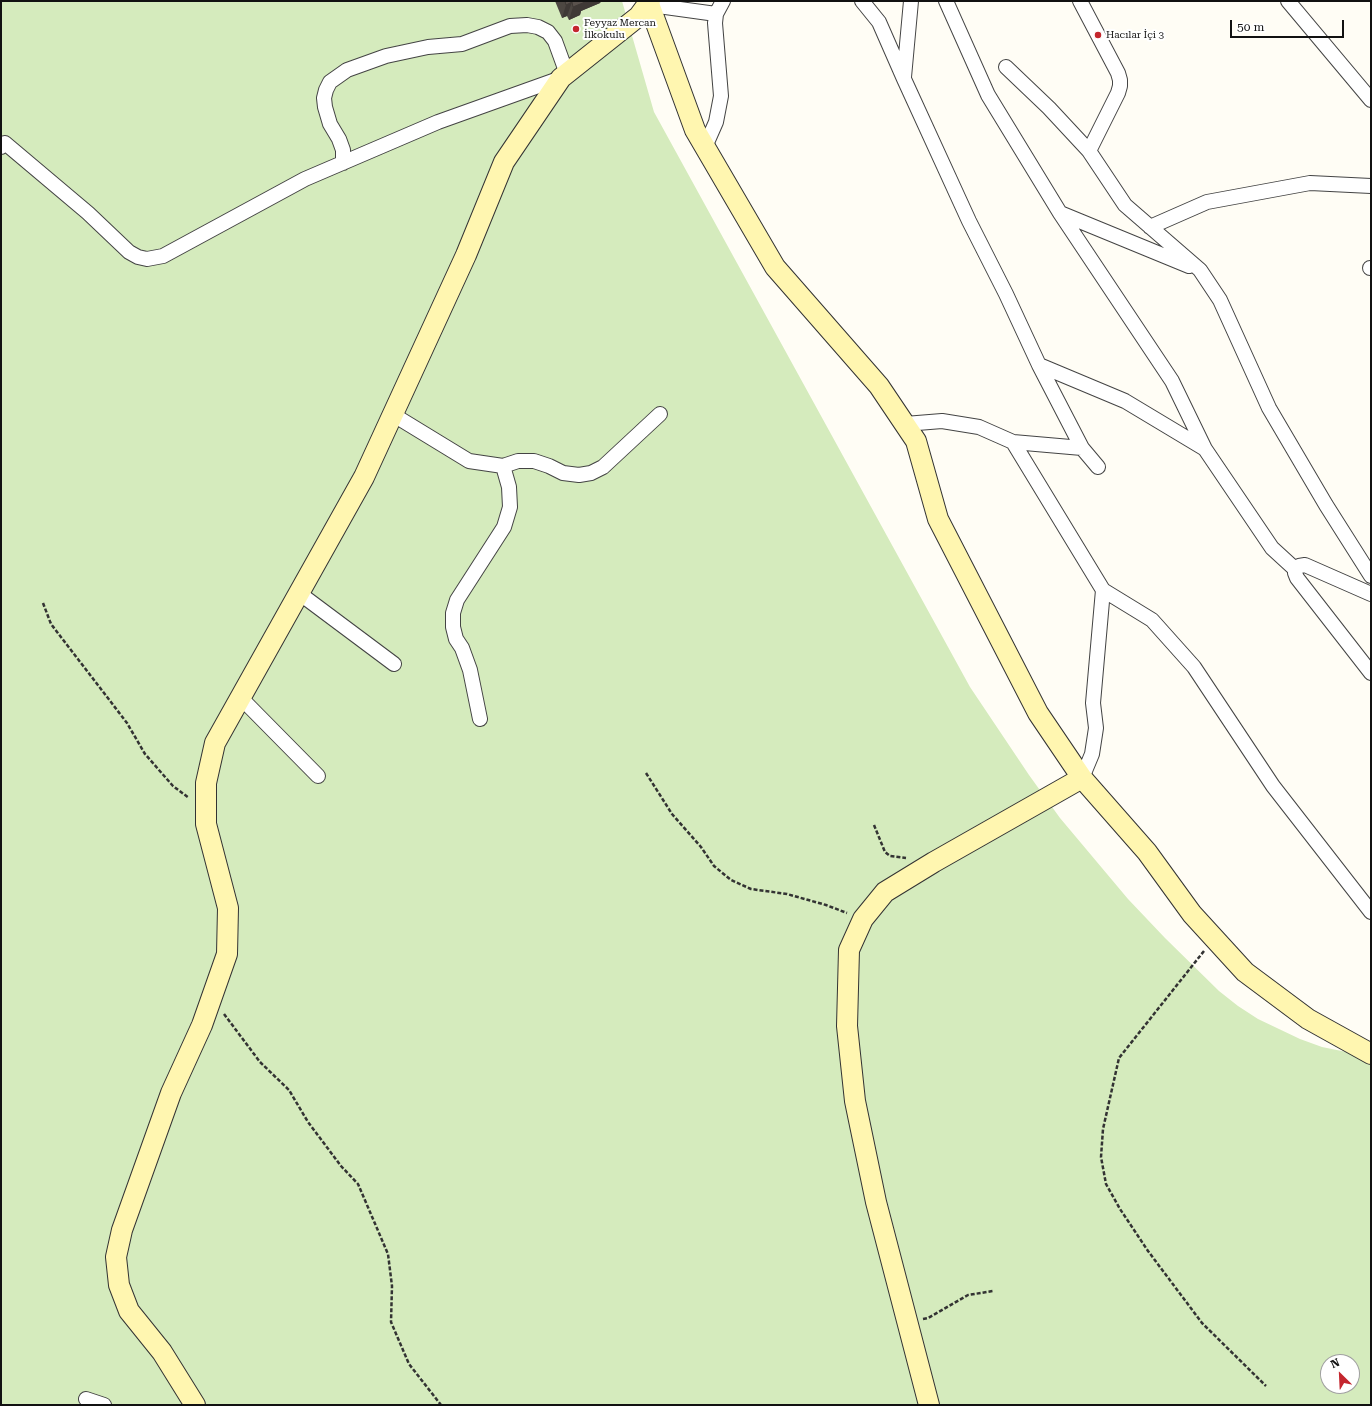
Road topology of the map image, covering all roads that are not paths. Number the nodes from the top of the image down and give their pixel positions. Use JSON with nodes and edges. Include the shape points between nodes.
{"nodes":[{"id":1,"x":723,"y":1,"type":"edge"},
{"id":2,"x":862,"y":1,"type":"edge"},
{"id":3,"x":911,"y":1,"type":"edge"},
{"id":4,"x":946,"y":1,"type":"edge"},
{"id":5,"x":1080,"y":1,"type":"edge"},
{"id":6,"x":1288,"y":1,"type":"edge"},
{"id":7,"x":650,"y":3,"type":"edge"},
{"id":8,"x":716,"y":14,"type":"junction"},
{"id":9,"x":1006,"y":67,"type":"dead end"},
{"id":10,"x":564,"y":76,"type":"junction"},
{"id":11,"x":904,"y":80,"type":"junction"},
{"id":12,"x":1371,"y":100,"type":"edge"},
{"id":13,"x":2,"y":144,"type":"edge"},
{"id":14,"x":705,"y":147,"type":"junction"},
{"id":15,"x":1089,"y":151,"type":"junction"},
{"id":16,"x":343,"y":163,"type":"junction"},
{"id":17,"x":1371,"y":186,"type":"edge"},
{"id":18,"x":1060,"y":213,"type":"junction"},
{"id":19,"x":1150,"y":227,"type":"junction"},
{"id":20,"x":1200,"y":270,"type":"junction"},
{"id":21,"x":1039,"y":365,"type":"junction"},
{"id":22,"x":392,"y":414,"type":"junction"},
{"id":23,"x":660,"y":414,"type":"dead end"},
{"id":24,"x":905,"y":424,"type":"junction"},
{"id":25,"x":1013,"y":442,"type":"junction"},
{"id":26,"x":1082,"y":448,"type":"junction"},
{"id":27,"x":1205,"y":450,"type":"junction"},
{"id":28,"x":503,"y":466,"type":"junction"},
{"id":29,"x":1098,"y":467,"type":"dead end"},
{"id":30,"x":1296,"y":570,"type":"junction"},
{"id":31,"x":1371,"y":576,"type":"edge"},
{"id":32,"x":1103,"y":590,"type":"junction"},
{"id":33,"x":299,"y":593,"type":"junction"},
{"id":34,"x":1371,"y":594,"type":"edge"},
{"id":35,"x":394,"y":664,"type":"dead end"},
{"id":36,"x":1371,"y":673,"type":"edge"},
{"id":37,"x":241,"y":698,"type":"junction"},
{"id":38,"x":480,"y":719,"type":"dead end"},
{"id":39,"x":318,"y":776,"type":"dead end"},
{"id":40,"x":1082,"y":778,"type":"junction"},
{"id":41,"x":1371,"y":912,"type":"edge"},
{"id":42,"x":1371,"y":1054,"type":"edge"},
{"id":43,"x":86,"y":1399,"type":"dead end"},
{"id":44,"x":104,"y":1405,"type":"edge"},
{"id":45,"x":195,"y":1405,"type":"edge"},
{"id":46,"x":929,"y":1405,"type":"edge"}],
"edges":[{"from":1,"to":8,"type":"street"},
{"from":2,"to":11,"type":"street","via":[[879,22]]},
{"from":3,"to":11,"type":"street"},
{"from":4,"to":18,"type":"street","via":[[988,95]]},
{"from":5,"to":15,"type":"street","via":[[1120,80],[1118,93]]},
{"from":6,"to":12,"type":"street"},
{"from":7,"to":8,"type":"street"},
{"from":7,"to":10,"type":"street","via":[[639,16]]},
{"from":7,"to":14,"type":"street","via":[[695,130]]},
{"from":8,"to":14,"type":"street","via":[[721,96],[716,122]]},
{"from":9,"to":15,"type":"street"},
{"from":10,"to":16,"type":"street","via":[[438,122]]},
{"from":10,"to":16,"type":"street","via":[[555,41],[548,32],[528,25],[510,26],[462,44],[428,47],[386,56],[347,70],[330,82],[324,98],[330,124],[340,139]]},
{"from":10,"to":22,"type":"street","via":[[504,162],[466,255]]},
{"from":11,"to":21,"type":"street","via":[[968,221]]},
{"from":13,"to":16,"type":"street","via":[[88,213],[129,252],[147,259],[163,256],[305,179]]},
{"from":14,"to":24,"type":"street","via":[[775,267],[879,386]]},
{"from":15,"to":19,"type":"street","via":[[1124,205]]},
{"from":17,"to":19,"type":"street","via":[[1310,183],[1215,200]]},
{"from":18,"to":20,"type":"street"},
{"from":18,"to":27,"type":"street","via":[[1172,381]]},
{"from":19,"to":20,"type":"street"},
{"from":20,"to":31,"type":"street","via":[[1220,300],[1269,408]]},
{"from":21,"to":26,"type":"street"},
{"from":21,"to":27,"type":"street","via":[[1125,401]]},
{"from":22,"to":28,"type":"street","via":[[469,461]]},
{"from":22,"to":33,"type":"street","via":[[364,477]]},
{"from":23,"to":28,"type":"street","via":[[603,467],[591,473],[563,473],[534,461],[518,461]]},
{"from":24,"to":25,"type":"street","via":[[942,421],[979,427]]},
{"from":24,"to":40,"type":"street","via":[[916,440],[938,519],[1038,713]]},
{"from":25,"to":26,"type":"street"},
{"from":25,"to":32,"type":"street"},
{"from":26,"to":29,"type":"street"},
{"from":27,"to":30,"type":"street","via":[[1272,548]]},
{"from":28,"to":38,"type":"street","via":[[509,487],[510,507],[504,527],[457,600],[453,613],[453,627],[470,670]]},
{"from":30,"to":34,"type":"street","via":[[1299,566],[1305,566]]},
{"from":30,"to":36,"type":"street","via":[[1297,578]]},
{"from":32,"to":40,"type":"street","via":[[1093,703],[1096,728],[1092,754]]},
{"from":32,"to":41,"type":"street","via":[[1152,620],[1194,667],[1273,786]]},
{"from":33,"to":35,"type":"street"},
{"from":33,"to":37,"type":"street"},
{"from":37,"to":39,"type":"street"},
{"from":37,"to":45,"type":"street","via":[[215,742],[206,783],[206,824],[228,908],[227,954],[202,1025],[171,1094],[122,1230],[116,1257],[119,1285],[129,1311],[162,1352]]},
{"from":40,"to":42,"type":"street","via":[[1147,852],[1192,914],[1245,972],[1308,1018]]},
{"from":40,"to":46,"type":"street","via":[[885,892],[863,919],[849,950],[848,1026],[855,1101],[876,1202]]},
{"from":43,"to":44,"type":"street"}]}
